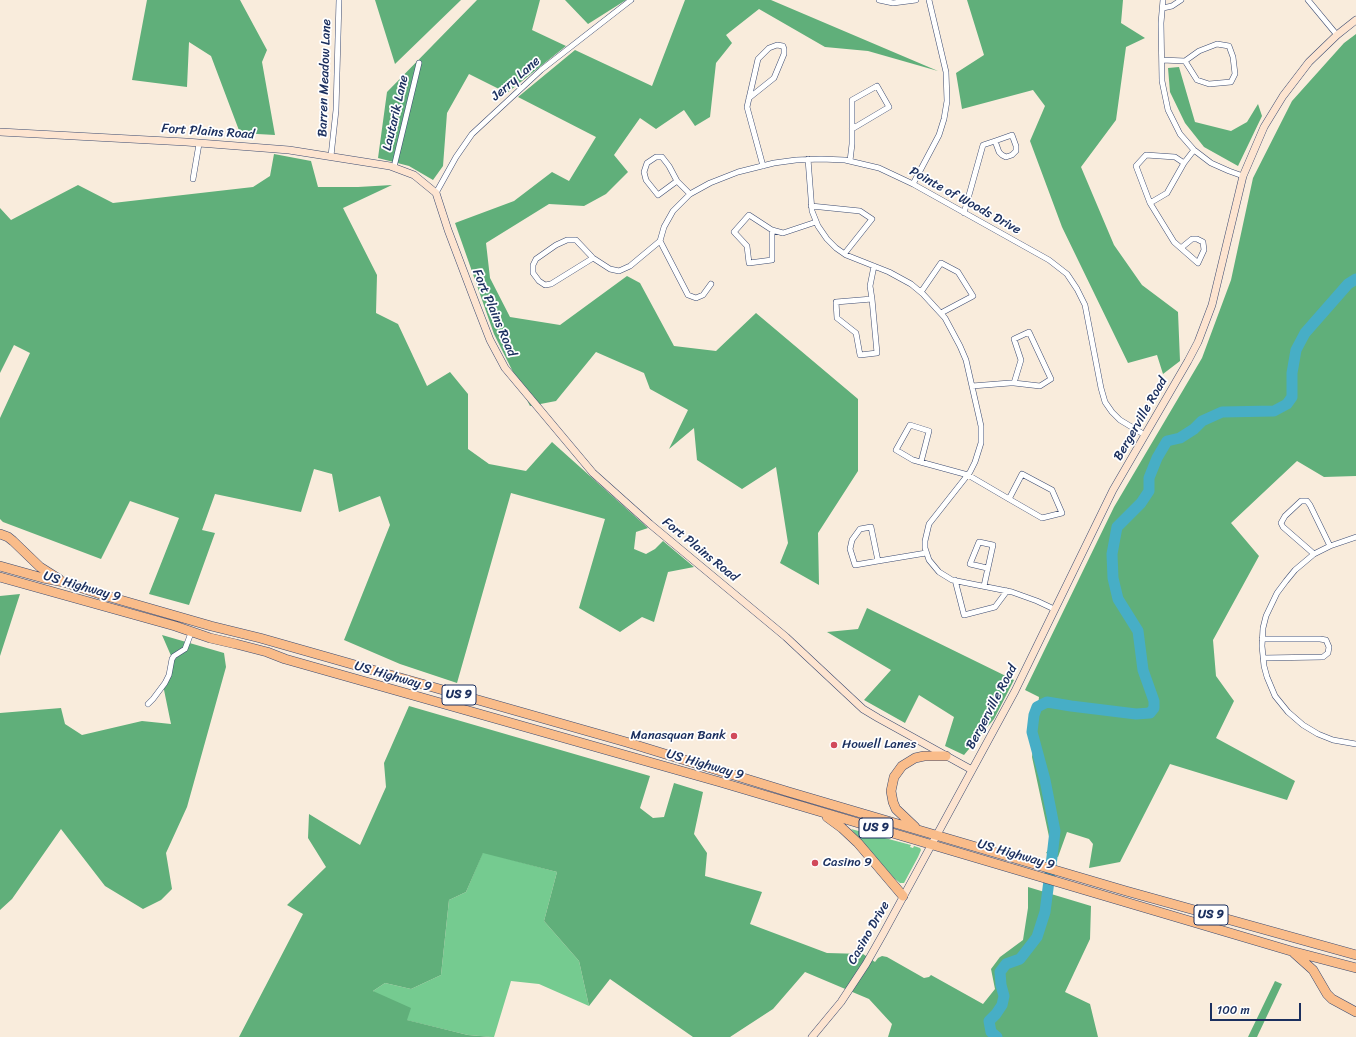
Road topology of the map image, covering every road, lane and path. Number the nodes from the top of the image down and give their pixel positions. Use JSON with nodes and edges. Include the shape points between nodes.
{"nodes":[{"id":1,"x":339,"y":0,"type":"edge"},
{"id":2,"x":631,"y":0,"type":"edge"},
{"id":3,"x":879,"y":0,"type":"edge"},
{"id":4,"x":916,"y":0,"type":"edge"},
{"id":5,"x":929,"y":0,"type":"edge"},
{"id":6,"x":1163,"y":0,"type":"edge"},
{"id":7,"x":1181,"y":0,"type":"edge"},
{"id":8,"x":1308,"y":0,"type":"edge"},
{"id":9,"x":1163,"y":8,"type":"junction"},
{"id":10,"x":1356,"y":20,"type":"edge"},
{"id":11,"x":1337,"y":35,"type":"junction"},
{"id":12,"x":1162,"y":60,"type":"junction"},
{"id":13,"x":1185,"y":61,"type":"junction"},
{"id":14,"x":419,"y":63,"type":"dead end"},
{"id":15,"x":749,"y":98,"type":"junction"},
{"id":16,"x":852,"y":129,"type":"junction"},
{"id":17,"x":0,"y":132,"type":"edge"},
{"id":18,"x":995,"y":141,"type":"junction"},
{"id":19,"x":199,"y":144,"type":"junction"},
{"id":20,"x":1194,"y":150,"type":"junction"},
{"id":21,"x":331,"y":156,"type":"junction"},
{"id":22,"x":808,"y":159,"type":"junction"},
{"id":23,"x":850,"y":161,"type":"junction"},
{"id":24,"x":1184,"y":163,"type":"junction"},
{"id":25,"x":763,"y":166,"type":"junction"},
{"id":26,"x":394,"y":168,"type":"junction"},
{"id":27,"x":1243,"y":176,"type":"junction"},
{"id":28,"x":193,"y":179,"type":"dead end"},
{"id":29,"x":677,"y":181,"type":"junction"},
{"id":30,"x":913,"y":184,"type":"junction"},
{"id":31,"x":436,"y":192,"type":"junction"},
{"id":32,"x":690,"y":194,"type":"junction"},
{"id":33,"x":1150,"y":203,"type":"junction"},
{"id":34,"x":812,"y":206,"type":"junction"},
{"id":35,"x":964,"y":212,"type":"junction"},
{"id":36,"x":816,"y":222,"type":"junction"},
{"id":37,"x":772,"y":230,"type":"junction"},
{"id":38,"x":660,"y":241,"type":"junction"},
{"id":39,"x":1181,"y":248,"type":"junction"},
{"id":40,"x":845,"y":254,"type":"junction"},
{"id":41,"x":594,"y":258,"type":"junction"},
{"id":42,"x":874,"y":266,"type":"junction"},
{"id":43,"x":711,"y":284,"type":"dead end"},
{"id":44,"x":921,"y":292,"type":"junction"},
{"id":45,"x":872,"y":299,"type":"junction"},
{"id":46,"x":941,"y":313,"type":"junction"},
{"id":47,"x":1014,"y":383,"type":"junction"},
{"id":48,"x":972,"y":386,"type":"junction"},
{"id":49,"x":1145,"y":435,"type":"junction"},
{"id":50,"x":921,"y":462,"type":"junction"},
{"id":51,"x":968,"y":475,"type":"junction"},
{"id":52,"x":1009,"y":499,"type":"junction"},
{"id":53,"x":0,"y":534,"type":"edge"},
{"id":54,"x":1356,"y":537,"type":"edge"},
{"id":55,"x":1330,"y":546,"type":"junction"},
{"id":56,"x":926,"y":553,"type":"junction"},
{"id":57,"x":1314,"y":554,"type":"junction"},
{"id":58,"x":878,"y":561,"type":"junction"},
{"id":59,"x":0,"y":566,"type":"edge"},
{"id":60,"x":987,"y":568,"type":"junction"},
{"id":61,"x":0,"y":577,"type":"edge"},
{"id":62,"x":955,"y":580,"type":"junction"},
{"id":63,"x":64,"y":582,"type":"junction"},
{"id":64,"x":984,"y":586,"type":"junction"},
{"id":65,"x":1007,"y":591,"type":"junction"},
{"id":66,"x":1054,"y":609,"type":"junction"},
{"id":67,"x":191,"y":633,"type":"junction"},
{"id":68,"x":1262,"y":639,"type":"junction"},
{"id":69,"x":1263,"y":658,"type":"junction"},
{"id":70,"x":148,"y":704,"type":"dead end"},
{"id":71,"x":1356,"y":744,"type":"edge"},
{"id":72,"x":946,"y":756,"type":"junction"},
{"id":73,"x":972,"y":770,"type":"junction"},
{"id":74,"x":821,"y":812,"type":"junction"},
{"id":75,"x":917,"y":829,"type":"junction"},
{"id":76,"x":937,"y":835,"type":"junction"},
{"id":77,"x":932,"y":844,"type":"junction"},
{"id":78,"x":903,"y":896,"type":"junction"},
{"id":79,"x":1291,"y":951,"type":"junction"},
{"id":80,"x":1356,"y":954,"type":"edge"},
{"id":81,"x":1356,"y":968,"type":"edge"},
{"id":82,"x":1356,"y":1012,"type":"edge"},
{"id":83,"x":812,"y":1037,"type":"edge"}],
"edges":[{"from":1,"to":21,"type":"street","name":"Barren Meadow Lane","via":[[336,110]]},
{"from":2,"to":31,"type":"street","name":"Jerry Lane","via":[[536,74],[472,134]]},
{"from":3,"to":4,"type":"street","via":[[893,3]]},
{"from":5,"to":30,"type":"street","via":[[946,72],[947,101],[939,135]]},
{"from":6,"to":9,"type":"street"},
{"from":7,"to":9,"type":"street"},
{"from":8,"to":11,"type":"street"},
{"from":9,"to":12,"type":"street"},
{"from":10,"to":11,"type":"street","name":"Bergerville Road"},
{"from":11,"to":27,"type":"street","name":"Bergerville Road","via":[[1309,62],[1283,96],[1264,127]]},
{"from":12,"to":13,"type":"street"},
{"from":12,"to":20,"type":"street","via":[[1163,92],[1168,110],[1180,134]]},
{"from":13,"to":13,"type":"street","via":[[1196,80],[1209,84],[1231,82],[1235,74],[1229,46],[1217,44],[1199,51]]},
{"from":14,"to":26,"type":"street","name":"Lautarik Lane"},
{"from":15,"to":15,"type":"street","via":[[774,78],[784,54],[783,46],[777,44],[769,48],[758,59]]},
{"from":15,"to":25,"type":"street","via":[[747,107]]},
{"from":16,"to":16,"type":"street","via":[[852,100],[877,86],[889,107]]},
{"from":16,"to":23,"type":"street"},
{"from":17,"to":19,"type":"street","name":"Fort Plains Road"},
{"from":18,"to":18,"type":"street","via":[[999,152],[1006,157],[1016,151],[1012,135]]},
{"from":18,"to":35,"type":"street","via":[[983,145]]},
{"from":19,"to":21,"type":"street","name":"Fort Plains Road","via":[[277,149]]},
{"from":19,"to":28,"type":"street"},
{"from":20,"to":24,"type":"street"},
{"from":20,"to":27,"type":"street","via":[[1211,163]]},
{"from":21,"to":26,"type":"street","name":"Fort Plains Road"},
{"from":22,"to":23,"type":"street","name":"Pointe of Woods Drive"},
{"from":22,"to":25,"type":"street","name":"Pointe of Woods Drive"},
{"from":22,"to":34,"type":"street"},
{"from":23,"to":30,"type":"street","name":"Pointe of Woods Drive","via":[[879,168]]},
{"from":24,"to":33,"type":"street","via":[[1167,193]]},
{"from":24,"to":33,"type":"street","via":[[1176,157],[1146,155],[1136,166]]},
{"from":25,"to":32,"type":"street","name":"Pointe of Woods Drive","via":[[723,177]]},
{"from":26,"to":31,"type":"street","name":"Fort Plains Road","via":[[414,175]]},
{"from":27,"to":49,"type":"street","name":"Bergerville Road","via":[[1206,322],[1188,361]]},
{"from":29,"to":29,"type":"street","via":[[662,157],[656,157],[647,163],[644,172],[646,180],[658,195]]},
{"from":29,"to":32,"type":"street"},
{"from":30,"to":35,"type":"street","name":"Pointe of Woods Drive"},
{"from":31,"to":72,"type":"street","name":"Fort Plains Road","via":[[460,263],[498,355],[513,379],[582,462],[629,506],[786,637],[863,709]]},
{"from":32,"to":38,"type":"street","name":"Pointe of Woods Drive","via":[[672,211]]},
{"from":33,"to":39,"type":"street","via":[[1174,242]]},
{"from":34,"to":36,"type":"street"},
{"from":34,"to":40,"type":"street","via":[[860,211],[872,219]]},
{"from":35,"to":49,"type":"street","name":"Pointe of Woods Drive","via":[[1049,260],[1070,278],[1085,305],[1106,402],[1120,420]]},
{"from":36,"to":37,"type":"street","via":[[783,233]]},
{"from":36,"to":40,"type":"street","via":[[827,239]]},
{"from":37,"to":37,"type":"street","via":[[749,215],[734,232],[747,246],[749,263],[772,260]]},
{"from":38,"to":41,"type":"street","via":[[630,266],[619,270],[610,269]]},
{"from":38,"to":43,"type":"street","via":[[688,294],[696,298]]},
{"from":39,"to":39,"type":"street","via":[[1198,263],[1204,250],[1203,242],[1197,238]]},
{"from":40,"to":42,"type":"street"},
{"from":41,"to":41,"type":"street","via":[[576,240],[568,240],[536,259],[533,273],[545,285],[551,284]]},
{"from":42,"to":44,"type":"street","via":[[900,278]]},
{"from":42,"to":45,"type":"street","via":[[870,286]]},
{"from":44,"to":46,"type":"street"},
{"from":44,"to":46,"type":"street","via":[[941,263],[958,272],[973,296]]},
{"from":45,"to":45,"type":"street","via":[[836,302],[837,318],[856,333],[860,355],[877,353]]},
{"from":46,"to":48,"type":"street","via":[[953,330],[966,360]]},
{"from":47,"to":47,"type":"street","via":[[1040,386],[1051,379],[1029,332],[1014,339],[1021,360]]},
{"from":47,"to":48,"type":"street"},
{"from":48,"to":51,"type":"street","via":[[981,434],[979,451]]},
{"from":49,"to":66,"type":"street","name":"Bergerville Road","via":[[1102,510]]},
{"from":50,"to":50,"type":"street","via":[[912,460],[896,450],[910,425],[929,430]]},
{"from":50,"to":51,"type":"street"},
{"from":51,"to":52,"type":"street"},
{"from":51,"to":56,"type":"street","via":[[929,524],[925,541]]},
{"from":52,"to":52,"type":"street","via":[[1042,518],[1062,513],[1052,490],[1022,474]]},
{"from":53,"to":63,"type":"highway","via":[[8,537],[40,567]]},
{"from":54,"to":55,"type":"street"},
{"from":55,"to":57,"type":"street"},
{"from":55,"to":57,"type":"street","via":[[1310,505],[1307,501],[1302,501],[1281,523]]},
{"from":56,"to":58,"type":"street"},
{"from":56,"to":62,"type":"street","via":[[932,566],[945,577]]},
{"from":57,"to":68,"type":"street","via":[[1295,570],[1277,593],[1266,616]]},
{"from":58,"to":58,"type":"street","via":[[855,565],[850,549],[852,540],[860,529],[871,526]]},
{"from":59,"to":63,"type":"highway","name":"US Highway 9","number":"US 9"},
{"from":60,"to":60,"type":"street","via":[[993,545],[979,542],[970,564]]},
{"from":60,"to":64,"type":"street"},
{"from":61,"to":67,"type":"highway","name":"US Highway 9","number":"US 9","via":[[175,626]]},
{"from":62,"to":64,"type":"street"},
{"from":62,"to":65,"type":"street","via":[[964,615],[996,607]]},
{"from":63,"to":75,"type":"highway","name":"US Highway 9","number":"US 9","via":[[102,595],[626,742]]},
{"from":64,"to":65,"type":"street"},
{"from":65,"to":66,"type":"street"},
{"from":66,"to":73,"type":"street","name":"Bergerville Road","via":[[1015,692]]},
{"from":67,"to":70,"type":"street","via":[[185,649],[172,659],[165,683]]},
{"from":67,"to":74,"type":"highway","name":"US Highway 9","number":"US 9"},
{"from":68,"to":69,"type":"street"},
{"from":68,"to":69,"type":"street","via":[[1320,638],[1326,640],[1329,647],[1327,656],[1323,657]]},
{"from":69,"to":71,"type":"street","via":[[1273,691],[1294,718],[1318,734]]},
{"from":72,"to":73,"type":"street","name":"Fort Plains Road"},
{"from":72,"to":75,"type":"highway","via":[[915,758],[902,766],[894,777],[891,791],[896,809]]},
{"from":73,"to":76,"type":"street","name":"Bergerville Road"},
{"from":74,"to":77,"type":"highway","name":"US Highway 9","number":"US 9"},
{"from":74,"to":78,"type":"highway","via":[[858,844]]},
{"from":75,"to":76,"type":"highway","name":"US Highway 9","number":"US 9"},
{"from":76,"to":77,"type":"street","name":"Casino Drive"},
{"from":76,"to":80,"type":"highway","name":"US Highway 9","number":"US 9","via":[[1228,920]]},
{"from":77,"to":78,"type":"street","name":"Casino Drive"},
{"from":77,"to":79,"type":"highway","name":"US Highway 9","number":"US 9"},
{"from":78,"to":83,"type":"street","name":"Casino Drive","via":[[866,964],[841,1002]]},
{"from":79,"to":81,"type":"highway","name":"US Highway 9","number":"US 9"},
{"from":79,"to":82,"type":"highway","via":[[1313,970],[1326,994]]}]}
